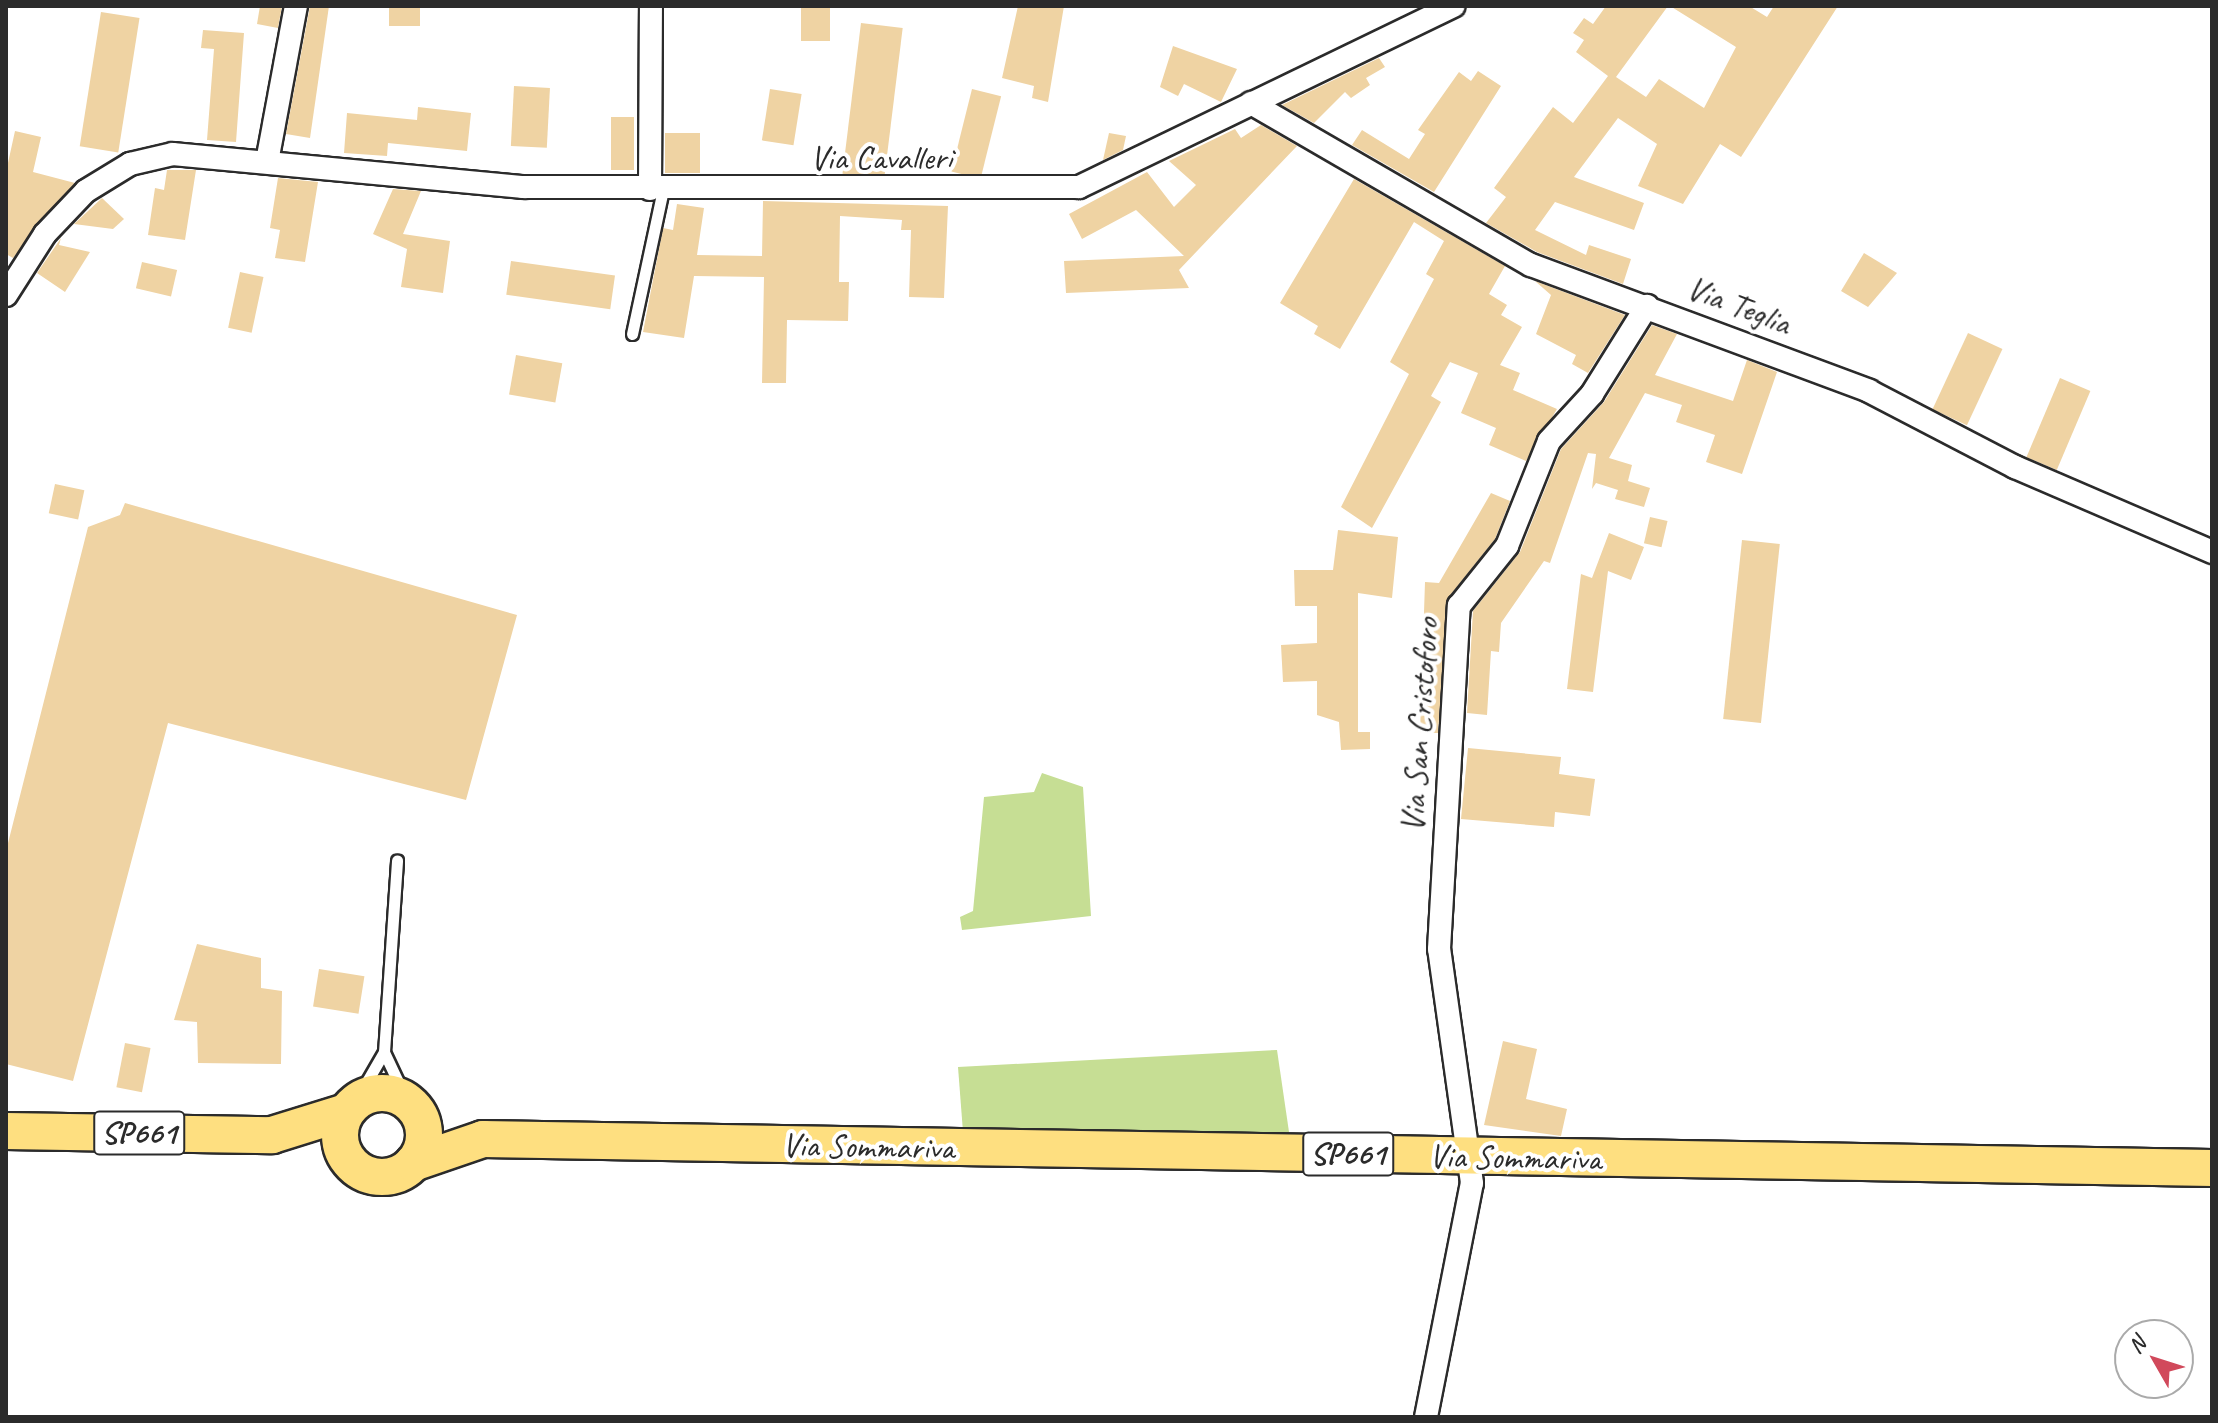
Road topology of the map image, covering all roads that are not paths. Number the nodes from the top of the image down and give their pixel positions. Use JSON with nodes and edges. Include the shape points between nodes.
{"nodes":[{"id":1,"x":296,"y":6,"type":"edge"},
{"id":2,"x":651,"y":6,"type":"edge"},
{"id":3,"x":1454,"y":6,"type":"edge"},
{"id":4,"x":1251,"y":103,"type":"junction"},
{"id":5,"x":267,"y":162,"type":"junction"},
{"id":6,"x":657,"y":190,"type":"junction"},
{"id":7,"x":6,"y":295,"type":"edge"},
{"id":8,"x":1647,"y":306,"type":"junction"},
{"id":9,"x":632,"y":334,"type":"dead end"},
{"id":10,"x":2212,"y":552,"type":"edge"},
{"id":11,"x":397,"y":860,"type":"dead end"},
{"id":12,"x":384,"y":1052,"type":"junction"},
{"id":13,"x":412,"y":1106,"type":"junction"},
{"id":14,"x":351,"y":1107,"type":"junction"},
{"id":15,"x":6,"y":1131,"type":"edge"},
{"id":16,"x":272,"y":1135,"type":"junction"},
{"id":17,"x":483,"y":1139,"type":"junction"},
{"id":18,"x":1464,"y":1156,"type":"junction"},
{"id":19,"x":413,"y":1163,"type":"junction"},
{"id":20,"x":351,"y":1164,"type":"junction"},
{"id":21,"x":2212,"y":1168,"type":"edge"},
{"id":22,"x":1426,"y":1417,"type":"edge"}],
"edges":[{"from":1,"to":5,"type":"street"},
{"from":2,"to":6,"type":"street"},
{"from":3,"to":4,"type":"street","name":"Via Cavalleri"},
{"from":4,"to":6,"type":"street","name":"Via Cavalleri","via":[[1079,187]]},
{"from":4,"to":8,"type":"street","name":"Via Teglia","via":[[1531,265]]},
{"from":5,"to":6,"type":"street","name":"Via Cavalleri","via":[[523,187]]},
{"from":5,"to":7,"type":"street","name":"Via Cavalleri","via":[[173,154],[130,164],[86,191],[45,234]]},
{"from":6,"to":9,"type":"lane"},
{"from":8,"to":10,"type":"street","name":"Via Teglia","via":[[1909,408],[2015,467]]},
{"from":8,"to":18,"type":"street","name":"Via San Cristoforo","via":[[1592,394],[1549,441],[1507,546],[1459,606],[1439,949]]},
{"from":11,"to":12,"type":"lane"},
{"from":12,"to":13,"type":"lane"},
{"from":12,"to":14,"type":"lane"},
{"from":13,"to":14,"type":"main road","via":[[381,1092]]},
{"from":13,"to":17,"type":"main road","name":"Via Sommariva","number":"SP661"},
{"from":13,"to":19,"type":"main road","via":[[424,1138]]},
{"from":14,"to":16,"type":"main road","number":"SP661"},
{"from":14,"to":20,"type":"main road","via":[[340,1139]]},
{"from":15,"to":16,"type":"main road","number":"SP661"},
{"from":16,"to":20,"type":"main road","number":"SP661"},
{"from":17,"to":18,"type":"main road","name":"Via Sommariva","number":"SP661"},
{"from":17,"to":19,"type":"main road","name":"Via Sommariva","number":"SP661"},
{"from":18,"to":21,"type":"main road","name":"Via Sommariva","number":"SP661"},
{"from":18,"to":22,"type":"street","name":"Via San Cristoforo","via":[[1472,1183]]},
{"from":19,"to":20,"type":"main road","via":[[389,1176]]}]}
